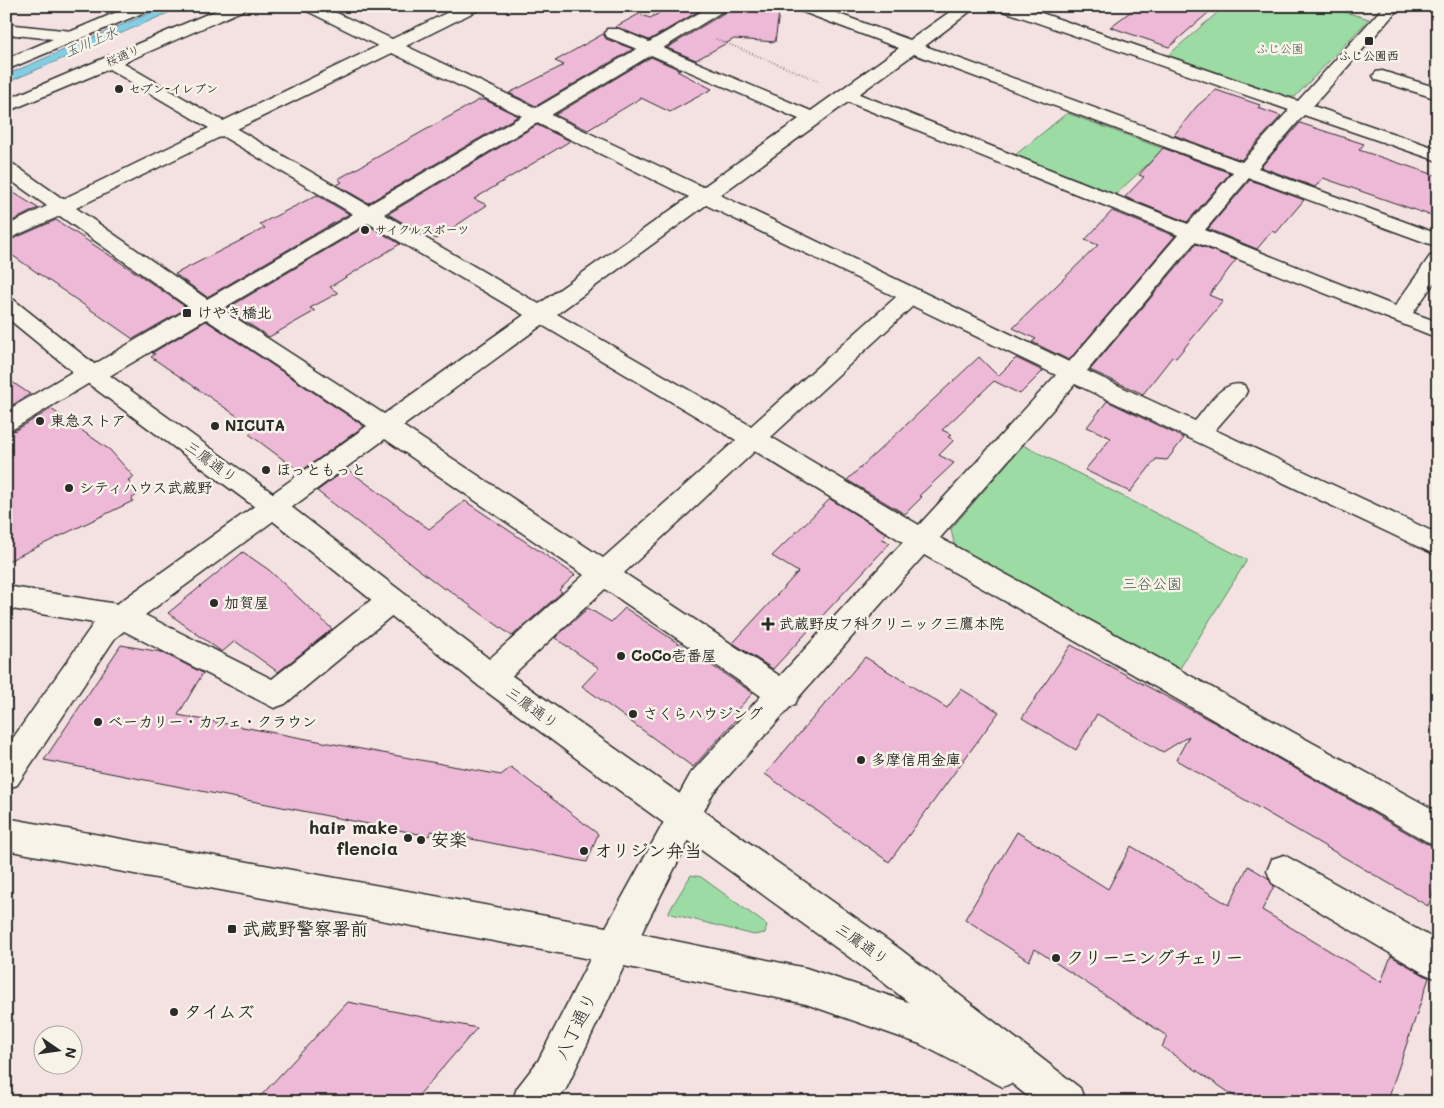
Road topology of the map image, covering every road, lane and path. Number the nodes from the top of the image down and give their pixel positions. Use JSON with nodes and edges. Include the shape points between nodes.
{"nodes":[{"id":1,"x":146,"y":6,"type":"edge"},
{"id":2,"x":240,"y":6,"type":"edge"},
{"id":3,"x":309,"y":6,"type":"edge"},
{"id":4,"x":474,"y":6,"type":"edge"},
{"id":5,"x":634,"y":6,"type":"edge"},
{"id":6,"x":723,"y":6,"type":"edge"},
{"id":7,"x":801,"y":6,"type":"edge"},
{"id":8,"x":969,"y":6,"type":"edge"},
{"id":9,"x":1004,"y":6,"type":"edge"},
{"id":10,"x":1394,"y":6,"type":"edge"},
{"id":11,"x":686,"y":27,"type":"junction"},
{"id":12,"x":6,"y":29,"type":"edge"},
{"id":13,"x":613,"y":33,"type":"dead end"},
{"id":14,"x":74,"y":36,"type":"junction"},
{"id":15,"x":391,"y":46,"type":"junction"},
{"id":16,"x":912,"y":47,"type":"junction"},
{"id":17,"x":650,"y":49,"type":"junction"},
{"id":18,"x":109,"y":62,"type":"junction"},
{"id":19,"x":6,"y":65,"type":"edge"},
{"id":20,"x":1382,"y":76,"type":"dead end"},
{"id":21,"x":847,"y":94,"type":"junction"},
{"id":22,"x":1438,"y":94,"type":"edge"},
{"id":23,"x":6,"y":107,"type":"edge"},
{"id":24,"x":1301,"y":108,"type":"junction"},
{"id":25,"x":537,"y":116,"type":"junction"},
{"id":26,"x":814,"y":119,"type":"junction"},
{"id":27,"x":224,"y":128,"type":"junction"},
{"id":28,"x":1438,"y":156,"type":"edge"},
{"id":29,"x":6,"y":168,"type":"edge"},
{"id":30,"x":1245,"y":170,"type":"junction"},
{"id":31,"x":706,"y":196,"type":"junction"},
{"id":32,"x":62,"y":207,"type":"junction"},
{"id":33,"x":369,"y":214,"type":"junction"},
{"id":34,"x":1193,"y":233,"type":"junction"},
{"id":35,"x":6,"y":234,"type":"edge"},
{"id":36,"x":1438,"y":242,"type":"edge"},
{"id":37,"x":1438,"y":260,"type":"edge"},
{"id":38,"x":912,"y":295,"type":"junction"},
{"id":39,"x":6,"y":305,"type":"edge"},
{"id":40,"x":205,"y":308,"type":"junction"},
{"id":41,"x":542,"y":315,"type":"junction"},
{"id":42,"x":1400,"y":315,"type":"junction"},
{"id":43,"x":1438,"y":331,"type":"edge"},
{"id":44,"x":91,"y":373,"type":"junction"},
{"id":45,"x":1072,"y":373,"type":"junction"},
{"id":46,"x":1235,"y":390,"type":"dead end"},
{"id":47,"x":6,"y":422,"type":"edge"},
{"id":48,"x":386,"y":426,"type":"junction"},
{"id":49,"x":1199,"y":432,"type":"junction"},
{"id":50,"x":754,"y":439,"type":"junction"},
{"id":51,"x":272,"y":506,"type":"junction"},
{"id":52,"x":920,"y":539,"type":"junction"},
{"id":53,"x":1438,"y":546,"type":"edge"},
{"id":54,"x":604,"y":574,"type":"junction"},
{"id":55,"x":6,"y":597,"type":"edge"},
{"id":56,"x":390,"y":600,"type":"junction"},
{"id":57,"x":121,"y":616,"type":"junction"},
{"id":58,"x":490,"y":677,"type":"junction"},
{"id":59,"x":784,"y":695,"type":"junction"},
{"id":60,"x":6,"y":775,"type":"edge"},
{"id":61,"x":683,"y":818,"type":"junction"},
{"id":62,"x":1438,"y":830,"type":"edge"},
{"id":63,"x":6,"y":834,"type":"edge"},
{"id":64,"x":1284,"y":871,"type":"dead end"},
{"id":65,"x":615,"y":946,"type":"junction"},
{"id":66,"x":1438,"y":961,"type":"edge"},
{"id":67,"x":531,"y":1102,"type":"edge"},
{"id":68,"x":1065,"y":1102,"type":"edge"}],
"edges":[{"from":1,"to":14,"type":"street"},
{"from":2,"to":18,"type":"street","name":"桜通り"},
{"from":3,"to":15,"type":"street"},
{"from":4,"to":15,"type":"street"},
{"from":5,"to":11,"type":"path"},
{"from":6,"to":11,"type":"street"},
{"from":7,"to":16,"type":"street"},
{"from":8,"to":16,"type":"street"},
{"from":9,"to":24,"type":"street"},
{"from":10,"to":24,"type":"street","name":"八丁通り"},
{"from":11,"to":17,"type":"street"},
{"from":11,"to":21,"type":"path"},
{"from":12,"to":14,"type":"street"},
{"from":13,"to":17,"type":"street"},
{"from":14,"to":19,"type":"street"},
{"from":15,"to":25,"type":"street"},
{"from":15,"to":27,"type":"street"},
{"from":16,"to":21,"type":"street"},
{"from":16,"to":30,"type":"street"},
{"from":17,"to":25,"type":"street"},
{"from":17,"to":26,"type":"street"},
{"from":18,"to":23,"type":"street","name":"桜通り"},
{"from":18,"to":27,"type":"street"},
{"from":20,"to":22,"type":"street"},
{"from":21,"to":26,"type":"street"},
{"from":21,"to":34,"type":"street"},
{"from":24,"to":28,"type":"street","via":[[1344,119]]},
{"from":24,"to":30,"type":"street","name":"八丁通り"},
{"from":25,"to":31,"type":"street"},
{"from":25,"to":33,"type":"street"},
{"from":26,"to":31,"type":"street"},
{"from":27,"to":32,"type":"street"},
{"from":27,"to":33,"type":"street"},
{"from":29,"to":32,"type":"street"},
{"from":30,"to":34,"type":"street","name":"八丁通り"},
{"from":30,"to":36,"type":"street"},
{"from":31,"to":38,"type":"street"},
{"from":31,"to":41,"type":"street"},
{"from":32,"to":35,"type":"street"},
{"from":32,"to":40,"type":"street"},
{"from":33,"to":40,"type":"street"},
{"from":33,"to":41,"type":"street"},
{"from":34,"to":42,"type":"street"},
{"from":34,"to":45,"type":"street","name":"八丁通り"},
{"from":37,"to":42,"type":"street"},
{"from":38,"to":45,"type":"street"},
{"from":38,"to":50,"type":"street"},
{"from":39,"to":44,"type":"street","name":"三鷹通り"},
{"from":40,"to":44,"type":"street"},
{"from":40,"to":48,"type":"street"},
{"from":41,"to":48,"type":"street"},
{"from":41,"to":50,"type":"street"},
{"from":42,"to":43,"type":"street"},
{"from":44,"to":47,"type":"street"},
{"from":44,"to":51,"type":"street","name":"三鷹通り"},
{"from":45,"to":49,"type":"street"},
{"from":45,"to":52,"type":"street","name":"八丁通り"},
{"from":46,"to":49,"type":"street"},
{"from":48,"to":51,"type":"street"},
{"from":48,"to":54,"type":"street"},
{"from":49,"to":53,"type":"street"},
{"from":50,"to":52,"type":"street"},
{"from":50,"to":54,"type":"street"},
{"from":51,"to":56,"type":"street","name":"三鷹通り"},
{"from":51,"to":57,"type":"street"},
{"from":52,"to":59,"type":"street","name":"八丁通り"},
{"from":52,"to":62,"type":"street"},
{"from":54,"to":58,"type":"street"},
{"from":54,"to":59,"type":"street"},
{"from":55,"to":57,"type":"street"},
{"from":56,"to":57,"type":"street","via":[[274,695]]},
{"from":56,"to":58,"type":"street","name":"三鷹通り"},
{"from":57,"to":60,"type":"street","via":[[105,630]]},
{"from":58,"to":61,"type":"street","name":"三鷹通り"},
{"from":59,"to":61,"type":"street","name":"八丁通り","via":[[702,783]]},
{"from":61,"to":65,"type":"street","name":"八丁通り"},
{"from":61,"to":68,"type":"street","name":"三鷹通り","via":[[887,962]]},
{"from":63,"to":65,"type":"street"},
{"from":64,"to":66,"type":"street"},
{"from":65,"to":67,"type":"street","name":"八丁通り","via":[[552,1075]]},
{"from":65,"to":68,"type":"street","via":[[806,986],[929,1028]]}]}
